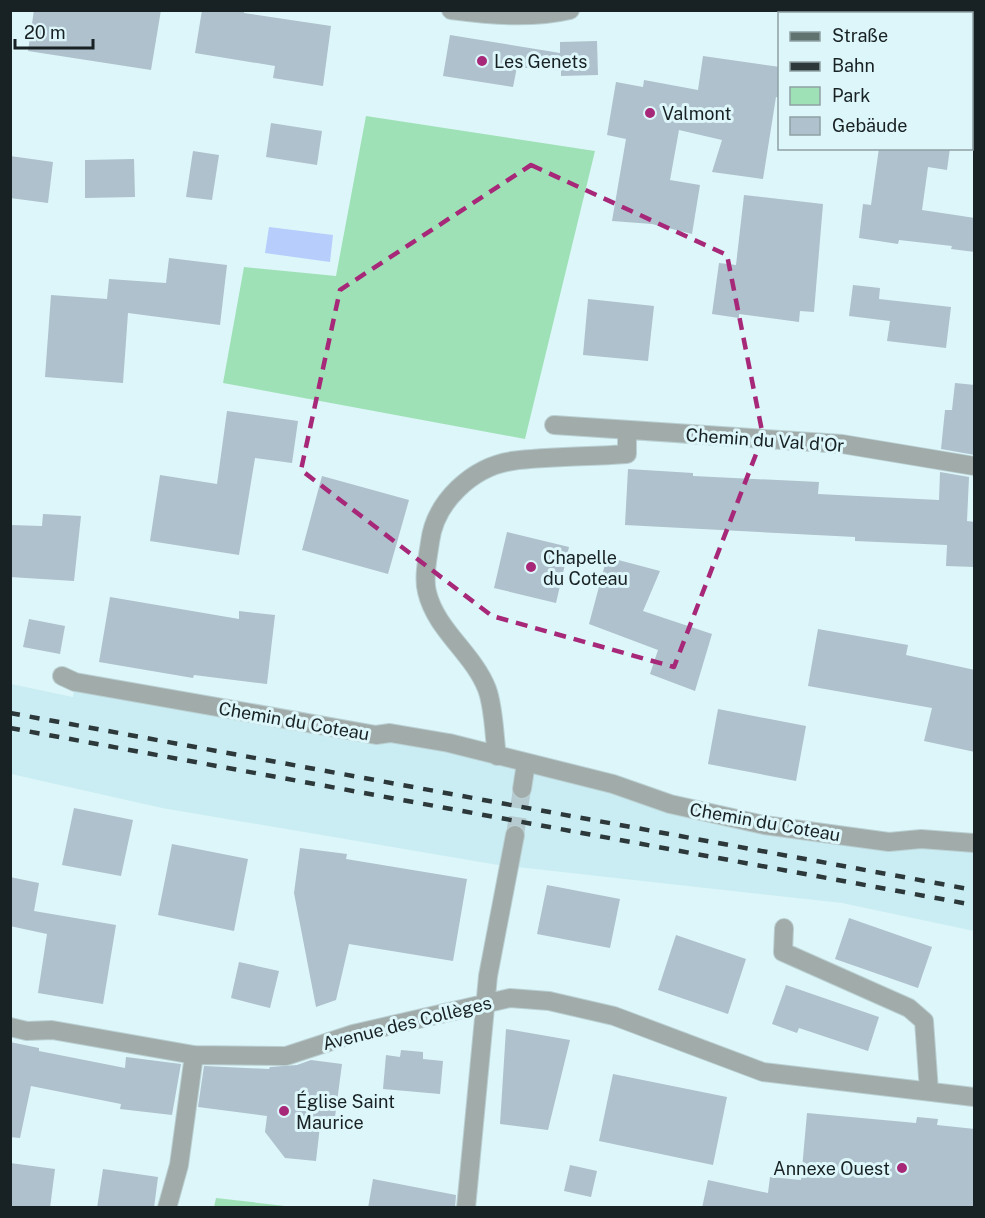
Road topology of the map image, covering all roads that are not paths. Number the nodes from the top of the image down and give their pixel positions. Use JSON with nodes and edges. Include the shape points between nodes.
{"nodes":[{"id":1,"x":451,"y":10,"type":"edge"},
{"id":2,"x":570,"y":10,"type":"edge"},
{"id":3,"x":554,"y":425,"type":"dead end"},
{"id":4,"x":627,"y":430,"type":"junction"},
{"id":5,"x":975,"y":466,"type":"edge"},
{"id":6,"x":62,"y":676,"type":"dead end"},
{"id":7,"x":497,"y":756,"type":"junction"},
{"id":8,"x":526,"y":763,"type":"junction"},
{"id":9,"x":522,"y":789,"type":"tunnel mouth"},
{"id":10,"x":515,"y":835,"type":"tunnel mouth"},
{"id":11,"x":975,"y":843,"type":"edge"},
{"id":12,"x":784,"y":928,"type":"dead end"},
{"id":13,"x":485,"y":1002,"type":"junction"},
{"id":14,"x":10,"y":1027,"type":"edge"},
{"id":15,"x":194,"y":1056,"type":"junction"},
{"id":16,"x":929,"y":1092,"type":"junction"},
{"id":17,"x":975,"y":1097,"type":"edge"},
{"id":18,"x":167,"y":1208,"type":"edge"},
{"id":19,"x":466,"y":1208,"type":"edge"}],
"edges":[{"from":1,"to":2,"type":"street","via":[[500,15],[550,15]]},
{"from":3,"to":4,"type":"street","name":"Chemin du Val d'Or"},
{"from":4,"to":5,"type":"street","name":"Chemin du Val d'Or","via":[[842,444]]},
{"from":4,"to":7,"type":"street","via":[[627,454],[511,461],[483,471],[446,500],[437,516],[427,561],[427,592],[449,636],[470,659],[487,690]]},
{"from":6,"to":7,"type":"street","name":"Chemin du Coteau","via":[[75,682],[365,734],[390,733],[440,741]]},
{"from":7,"to":8,"type":"street","name":"Chemin du Coteau"},
{"from":8,"to":9,"type":"street"},
{"from":8,"to":11,"type":"street","name":"Chemin du Coteau","via":[[613,784],[670,804],[764,825],[889,842],[921,839]]},
{"from":10,"to":13,"type":"street"},
{"from":12,"to":16,"type":"street","via":[[783,952],[909,1008],[924,1021]]},
{"from":13,"to":15,"type":"street","name":"Avenue des Collèges","via":[[353,1034],[286,1056]]},
{"from":13,"to":16,"type":"street","name":"Avenue des Collèges","via":[[510,998],[549,1001],[614,1016],[763,1072]]},
{"from":13,"to":19,"type":"street"},
{"from":14,"to":15,"type":"street","name":"Avenue des Collèges","via":[[51,1030]]},
{"from":15,"to":18,"type":"street","via":[[179,1165]]},
{"from":16,"to":17,"type":"street","name":"Avenue des Collèges"}]}
